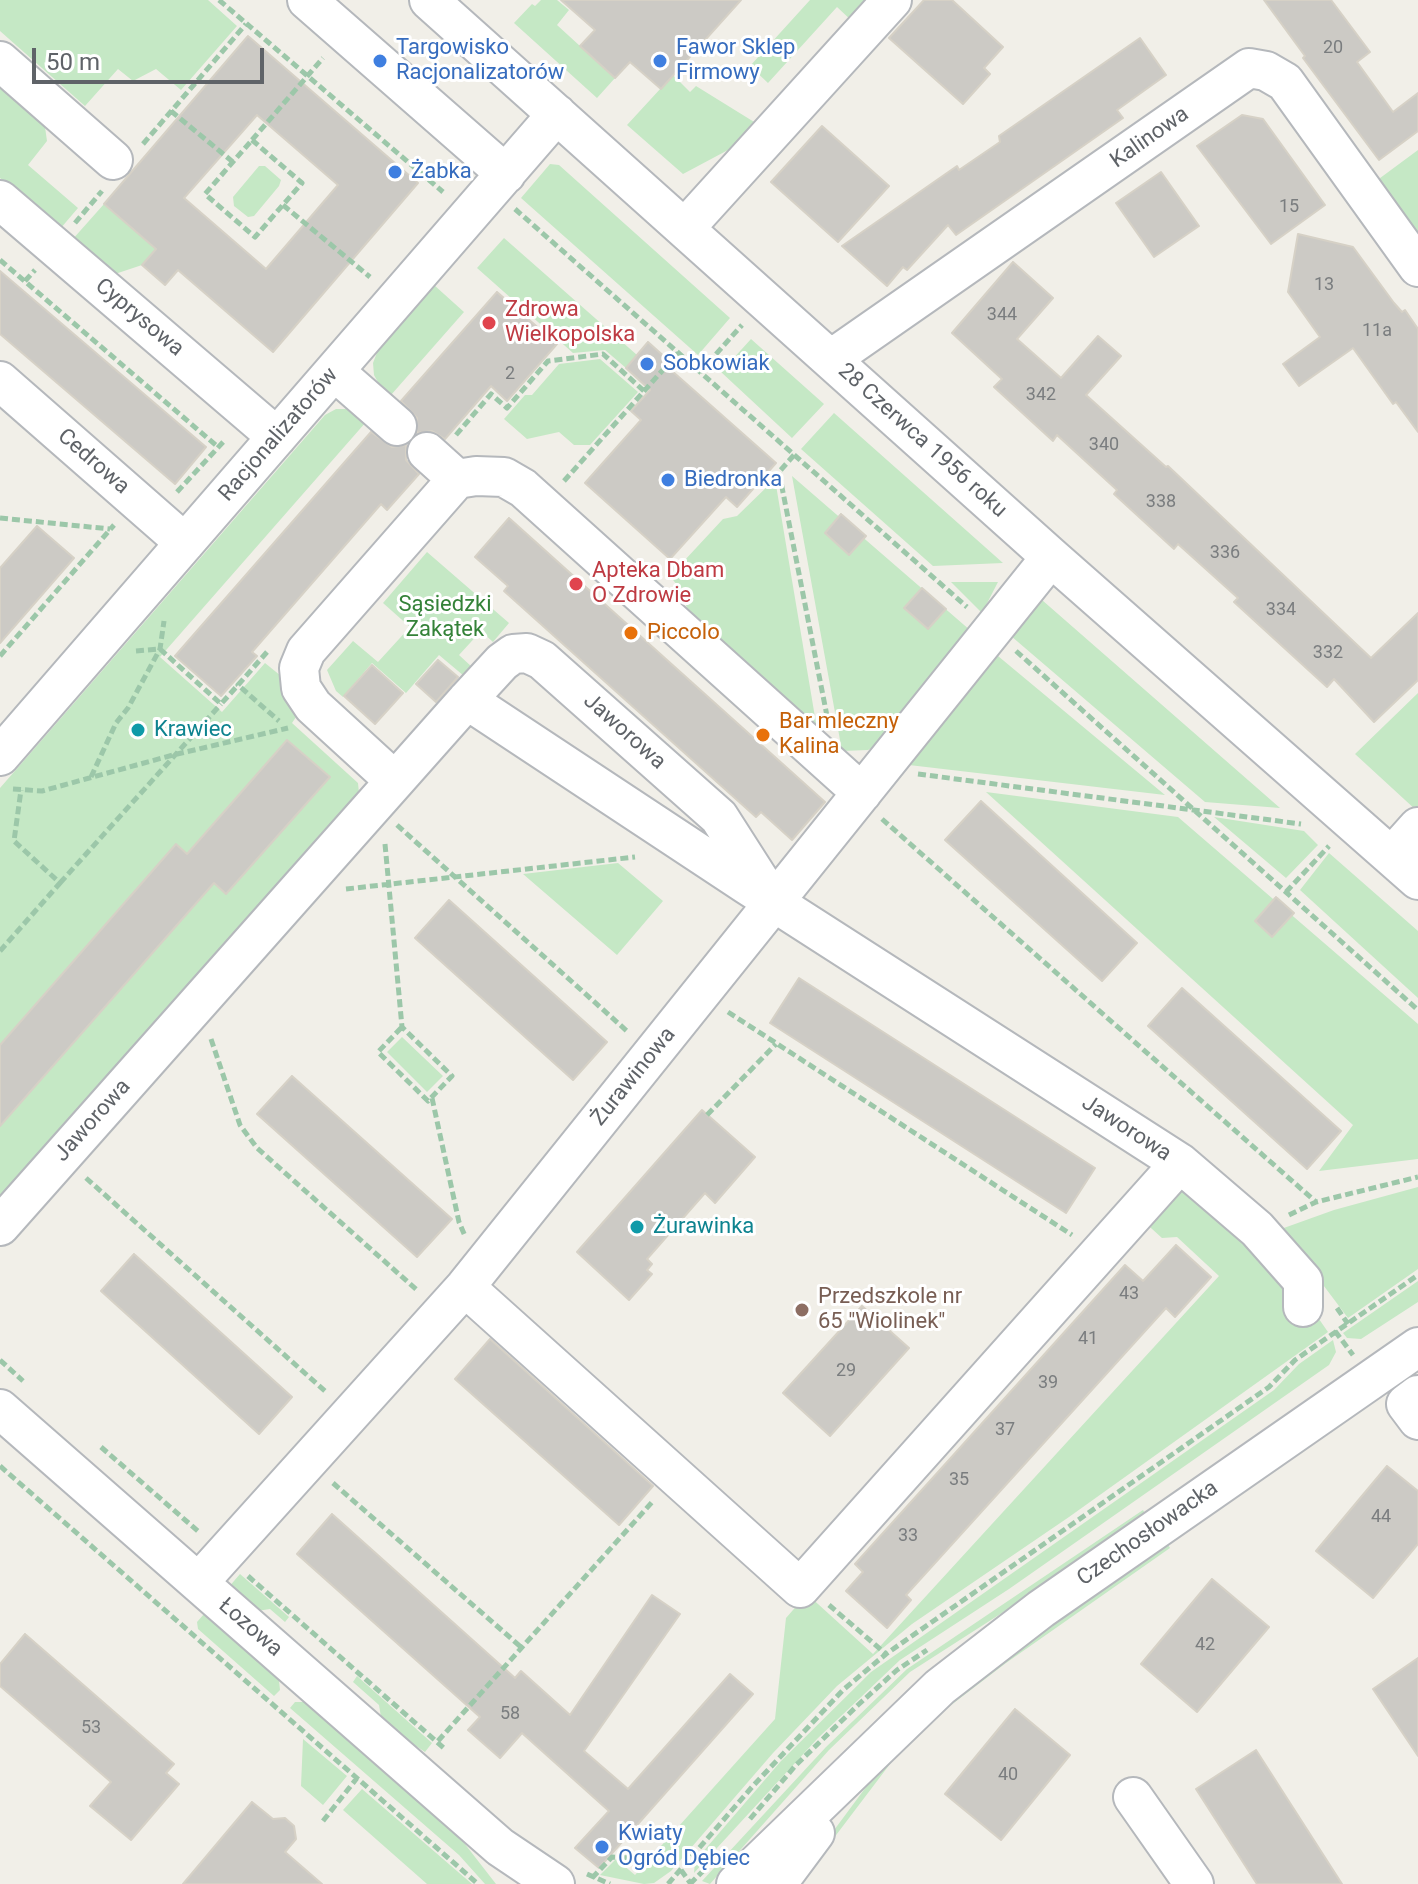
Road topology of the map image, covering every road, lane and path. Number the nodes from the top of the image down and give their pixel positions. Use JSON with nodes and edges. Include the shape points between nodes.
{"nodes":[{"id":1,"x":219,"y":0,"type":"edge"},
{"id":2,"x":307,"y":0,"type":"edge"},
{"id":3,"x":892,"y":0,"type":"edge"},
{"id":4,"x":447,"y":5,"type":"edge"},
{"id":5,"x":0,"y":61,"type":"edge"},
{"id":6,"x":302,"y":82,"type":"dead end"},
{"id":7,"x":171,"y":111,"type":"dead end"},
{"id":8,"x":557,"y":114,"type":"junction"},
{"id":9,"x":252,"y":140,"type":"junction"},
{"id":10,"x":113,"y":160,"type":"dead end"},
{"id":11,"x":233,"y":162,"type":"junction"},
{"id":12,"x":506,"y":189,"type":"junction"},
{"id":13,"x":443,"y":192,"type":"dead end"},
{"id":14,"x":0,"y":200,"type":"edge"},
{"id":15,"x":283,"y":205,"type":"junction"},
{"id":16,"x":685,"y":228,"type":"junction"},
{"id":17,"x":0,"y":260,"type":"edge"},
{"id":18,"x":1418,"y":267,"type":"edge"},
{"id":19,"x":370,"y":277,"type":"dead end"},
{"id":20,"x":746,"y":321,"type":"dead end"},
{"id":21,"x":678,"y":353,"type":"junction"},
{"id":22,"x":831,"y":359,"type":"junction"},
{"id":23,"x":334,"y":371,"type":"junction"},
{"id":24,"x":700,"y":372,"type":"junction"},
{"id":25,"x":0,"y":381,"type":"edge"},
{"id":26,"x":644,"y":391,"type":"junction"},
{"id":27,"x":397,"y":426,"type":"dead end"},
{"id":28,"x":277,"y":437,"type":"junction"},
{"id":29,"x":439,"y":446,"type":"joint"},
{"id":30,"x":218,"y":447,"type":"dead end"},
{"id":31,"x":794,"y":455,"type":"junction"},
{"id":32,"x":457,"y":479,"type":"junction"},
{"id":33,"x":136,"y":500,"type":"junction"},
{"id":34,"x":542,"y":506,"type":"junction"},
{"id":35,"x":0,"y":518,"type":"edge"},
{"id":36,"x":111,"y":529,"type":"junction"},
{"id":37,"x":185,"y":543,"type":"junction"},
{"id":38,"x":1051,"y":557,"type":"junction"},
{"id":39,"x":993,"y":630,"type":"junction"},
{"id":40,"x":160,"y":649,"type":"junction"},
{"id":41,"x":269,"y":649,"type":"dead end"},
{"id":42,"x":129,"y":651,"type":"dead end"},
{"id":43,"x":0,"y":656,"type":"edge"},
{"id":44,"x":238,"y":685,"type":"junction"},
{"id":45,"x":467,"y":700,"type":"junction"},
{"id":46,"x":221,"y":704,"type":"junction"},
{"id":47,"x":288,"y":728,"type":"junction"},
{"id":48,"x":298,"y":738,"type":"dead end"},
{"id":49,"x":173,"y":755,"type":"junction"},
{"id":50,"x":0,"y":756,"type":"edge"},
{"id":51,"x":833,"y":767,"type":"junction"},
{"id":52,"x":91,"y":777,"type":"junction"},
{"id":53,"x":872,"y":780,"type":"junction"},
{"id":54,"x":0,"y":787,"type":"edge"},
{"id":55,"x":21,"y":790,"type":"junction"},
{"id":56,"x":384,"y":799,"type":"junction"},
{"id":57,"x":1195,"y":811,"type":"junction"},
{"id":58,"x":1302,"y":824,"type":"dead end"},
{"id":59,"x":1418,"y":827,"type":"edge"},
{"id":60,"x":1334,"y":840,"type":"dead end"},
{"id":61,"x":635,"y":857,"type":"dead end"},
{"id":62,"x":1405,"y":868,"type":"edge"},
{"id":63,"x":456,"y":878,"type":"junction"},
{"id":64,"x":60,"y":883,"type":"junction"},
{"id":65,"x":389,"y":884,"type":"junction"},
{"id":66,"x":1286,"y":892,"type":"junction"},
{"id":67,"x":292,"y":896,"type":"junction"},
{"id":68,"x":774,"y":903,"type":"junction"},
{"id":69,"x":0,"y":951,"type":"edge"},
{"id":70,"x":701,"y":994,"type":"junction"},
{"id":71,"x":1418,"y":1010,"type":"edge"},
{"id":72,"x":402,"y":1027,"type":"junction"},
{"id":73,"x":207,"y":1028,"type":"dead end"},
{"id":74,"x":776,"y":1044,"type":"junction"},
{"id":75,"x":654,"y":1053,"type":"junction"},
{"id":76,"x":432,"y":1097,"type":"junction"},
{"id":77,"x":707,"y":1115,"type":"dead end"},
{"id":78,"x":1180,"y":1163,"type":"junction"},
{"id":79,"x":83,"y":1175,"type":"dead end"},
{"id":80,"x":1418,"y":1177,"type":"edge"},
{"id":81,"x":1316,"y":1202,"type":"junction"},
{"id":82,"x":0,"y":1226,"type":"edge"},
{"id":83,"x":1257,"y":1229,"type":"junction"},
{"id":84,"x":1100,"y":1252,"type":"junction"},
{"id":85,"x":1418,"y":1275,"type":"edge"},
{"id":86,"x":463,"y":1289,"type":"junction"},
{"id":87,"x":1303,"y":1307,"type":"dead end"},
{"id":88,"x":1418,"y":1347,"type":"edge"},
{"id":89,"x":0,"y":1360,"type":"edge"},
{"id":90,"x":12,"y":1395,"type":"edge"},
{"id":91,"x":1418,"y":1395,"type":"edge"},
{"id":92,"x":350,"y":1415,"type":"junction"},
{"id":93,"x":1418,"y":1420,"type":"edge"},
{"id":94,"x":96,"y":1444,"type":"dead end"},
{"id":95,"x":308,"y":1461,"type":"junction"},
{"id":96,"x":0,"y":1466,"type":"edge"},
{"id":97,"x":664,"y":1489,"type":"dead end"},
{"id":98,"x":223,"y":1554,"type":"junction"},
{"id":99,"x":199,"y":1582,"type":"junction"},
{"id":100,"x":804,"y":1583,"type":"junction"},
{"id":101,"x":521,"y":1647,"type":"junction"},
{"id":102,"x":886,"y":1654,"type":"junction"},
{"id":103,"x":888,"y":1735,"type":"junction"},
{"id":104,"x":438,"y":1741,"type":"dead end"},
{"id":105,"x":357,"y":1778,"type":"junction"},
{"id":106,"x":1133,"y":1797,"type":"dead end"},
{"id":107,"x":323,"y":1821,"type":"dead end"},
{"id":108,"x":500,"y":1847,"type":"junction"},
{"id":109,"x":630,"y":1858,"type":"dead end"},
{"id":110,"x":681,"y":1870,"type":"junction"},
{"id":111,"x":592,"y":1878,"type":"dead end"},
{"id":112,"x":478,"y":1884,"type":"edge"},
{"id":113,"x":531,"y":1884,"type":"edge"},
{"id":114,"x":555,"y":1884,"type":"edge"},
{"id":115,"x":668,"y":1884,"type":"edge"},
{"id":116,"x":691,"y":1884,"type":"edge"},
{"id":117,"x":736,"y":1884,"type":"edge"},
{"id":118,"x":777,"y":1884,"type":"edge"},
{"id":119,"x":1194,"y":1884,"type":"edge"}],
"edges":[{"from":1,"to":13,"type":"path"},
{"from":2,"to":12,"type":"street"},
{"from":3,"to":16,"type":"street"},
{"from":4,"to":8,"type":"street","name":"28 Czerwca 1956 roku"},
{"from":5,"to":10,"type":"street"},
{"from":6,"to":9,"type":"path"},
{"from":7,"to":11,"type":"path"},
{"from":8,"to":12,"type":"street","name":"Racjonalizatorów"},
{"from":8,"to":16,"type":"street","name":"28 Czerwca 1956 roku"},
{"from":9,"to":11,"type":"path"},
{"from":9,"to":15,"type":"path","via":[[302,183]]},
{"from":11,"to":15,"type":"path","via":[[205,194],[255,237]]},
{"from":12,"to":21,"type":"path"},
{"from":12,"to":23,"type":"street","name":"Racjonalizatorów"},
{"from":14,"to":28,"type":"street","name":"Cyprysowa"},
{"from":15,"to":19,"type":"path"},
{"from":16,"to":22,"type":"street","name":"28 Czerwca 1956 roku"},
{"from":17,"to":30,"type":"path"},
{"from":18,"to":22,"type":"street","name":"Kalinowa","via":[[1285,82],[1249,68]]},
{"from":20,"to":24,"type":"path"},
{"from":21,"to":24,"type":"path"},
{"from":21,"to":26,"type":"path"},
{"from":22,"to":38,"type":"street","name":"28 Czerwca 1956 roku"},
{"from":23,"to":27,"type":"street"},
{"from":23,"to":28,"type":"street","name":"Racjonalizatorów"},
{"from":24,"to":31,"type":"path"},
{"from":25,"to":33,"type":"street","name":"Cedrowa"},
{"from":26,"to":29,"type":"path","via":[[603,354],[548,361],[507,408],[491,394]]},
{"from":26,"to":34,"type":"path"},
{"from":28,"to":37,"type":"street","name":"Racjonalizatorów"},
{"from":29,"to":32,"type":"street"},
{"from":31,"to":39,"type":"path"},
{"from":31,"to":51,"type":"path","via":[[779,472]]},
{"from":32,"to":34,"type":"street","via":[[504,477]]},
{"from":32,"to":56,"type":"street","via":[[306,651],[299,668],[301,688]]},
{"from":33,"to":36,"type":"path"},
{"from":33,"to":37,"type":"street","name":"Cedrowa"},
{"from":34,"to":51,"type":"street"},
{"from":35,"to":36,"type":"path"},
{"from":36,"to":43,"type":"path"},
{"from":37,"to":50,"type":"street","name":"Racjonalizatorów"},
{"from":38,"to":39,"type":"street","name":"Żurawinowa"},
{"from":38,"to":62,"type":"street","name":"28 Czerwca 1956 roku"},
{"from":39,"to":53,"type":"street","name":"Żurawinowa"},
{"from":39,"to":57,"type":"path"},
{"from":40,"to":42,"type":"path"},
{"from":40,"to":46,"type":"path"},
{"from":40,"to":52,"type":"path"},
{"from":41,"to":44,"type":"path"},
{"from":44,"to":46,"type":"path"},
{"from":44,"to":47,"type":"path"},
{"from":45,"to":56,"type":"street","name":"Jaworowa"},
{"from":45,"to":68,"type":"street"},
{"from":45,"to":68,"type":"street","name":"Jaworowa","via":[[513,654],[542,660],[719,817]]},
{"from":46,"to":49,"type":"path"},
{"from":47,"to":48,"type":"path"},
{"from":47,"to":49,"type":"path"},
{"from":49,"to":52,"type":"path"},
{"from":49,"to":64,"type":"path"},
{"from":51,"to":53,"type":"street"},
{"from":52,"to":55,"type":"path","via":[[42,791]]},
{"from":53,"to":57,"type":"path"},
{"from":53,"to":68,"type":"street","name":"Żurawinowa"},
{"from":53,"to":81,"type":"path","via":[[871,810]]},
{"from":54,"to":55,"type":"path"},
{"from":55,"to":64,"type":"path","via":[[14,841]]},
{"from":56,"to":63,"type":"path"},
{"from":56,"to":65,"type":"path"},
{"from":56,"to":67,"type":"street","name":"Jaworowa"},
{"from":57,"to":58,"type":"path"},
{"from":57,"to":66,"type":"path"},
{"from":59,"to":62,"type":"street"},
{"from":60,"to":66,"type":"path"},
{"from":61,"to":63,"type":"path"},
{"from":63,"to":65,"type":"path"},
{"from":63,"to":75,"type":"path"},
{"from":64,"to":69,"type":"path"},
{"from":65,"to":67,"type":"path"},
{"from":65,"to":72,"type":"path"},
{"from":66,"to":71,"type":"path"},
{"from":67,"to":82,"type":"street","name":"Jaworowa"},
{"from":68,"to":70,"type":"street","name":"Żurawinowa"},
{"from":68,"to":78,"type":"street","name":"Jaworowa"},
{"from":70,"to":74,"type":"path"},
{"from":70,"to":75,"type":"street","name":"Żurawinowa"},
{"from":72,"to":76,"type":"path","via":[[452,1076]]},
{"from":72,"to":76,"type":"path","via":[[378,1052],[428,1101]]},
{"from":73,"to":86,"type":"path","via":[[240,1125],[257,1148]]},
{"from":74,"to":77,"type":"path"},
{"from":74,"to":84,"type":"path"},
{"from":75,"to":86,"type":"street","name":"Żurawinowa"},
{"from":76,"to":86,"type":"path","via":[[459,1222]]},
{"from":78,"to":83,"type":"street","name":"Jaworowa"},
{"from":78,"to":84,"type":"street"},
{"from":79,"to":92,"type":"path"},
{"from":80,"to":81,"type":"path"},
{"from":81,"to":83,"type":"path"},
{"from":83,"to":87,"type":"street","name":"Jaworowa","via":[[1303,1281]]},
{"from":84,"to":100,"type":"street"},
{"from":85,"to":102,"type":"path","via":[[1295,1360],[1269,1387]]},
{"from":86,"to":92,"type":"street","name":"Żurawinowa"},
{"from":86,"to":100,"type":"street","via":[[800,1588]]},
{"from":88,"to":103,"type":"street","name":"Czechosłowacka","via":[[1041,1609]]},
{"from":89,"to":90,"type":"path"},
{"from":90,"to":99,"type":"street","name":"Łozowa"},
{"from":91,"to":93,"type":"street","via":[[1406,1404]]},
{"from":92,"to":95,"type":"street","name":"Żurawinowa"},
{"from":94,"to":98,"type":"path"},
{"from":95,"to":98,"type":"street","name":"Żurawinowa"},
{"from":95,"to":101,"type":"path"},
{"from":96,"to":105,"type":"path"},
{"from":97,"to":101,"type":"path"},
{"from":98,"to":99,"type":"street","name":"Żurawinowa"},
{"from":99,"to":108,"type":"street","name":"Łozowa"},
{"from":100,"to":102,"type":"path"},
{"from":101,"to":104,"type":"path"},
{"from":102,"to":110,"type":"path","via":[[843,1690]]},
{"from":103,"to":117,"type":"street","name":"Czechosłowacka"},
{"from":103,"to":118,"type":"street","name":"Czechosłowacka"},
{"from":105,"to":107,"type":"path"},
{"from":105,"to":112,"type":"path"},
{"from":106,"to":119,"type":"street"},
{"from":108,"to":113,"type":"street","name":"Łozowa"},
{"from":108,"to":114,"type":"street","name":"Łozowa"},
{"from":109,"to":111,"type":"path","via":[[612,1857]]},
{"from":110,"to":115,"type":"path"},
{"from":110,"to":116,"type":"path"}]}
